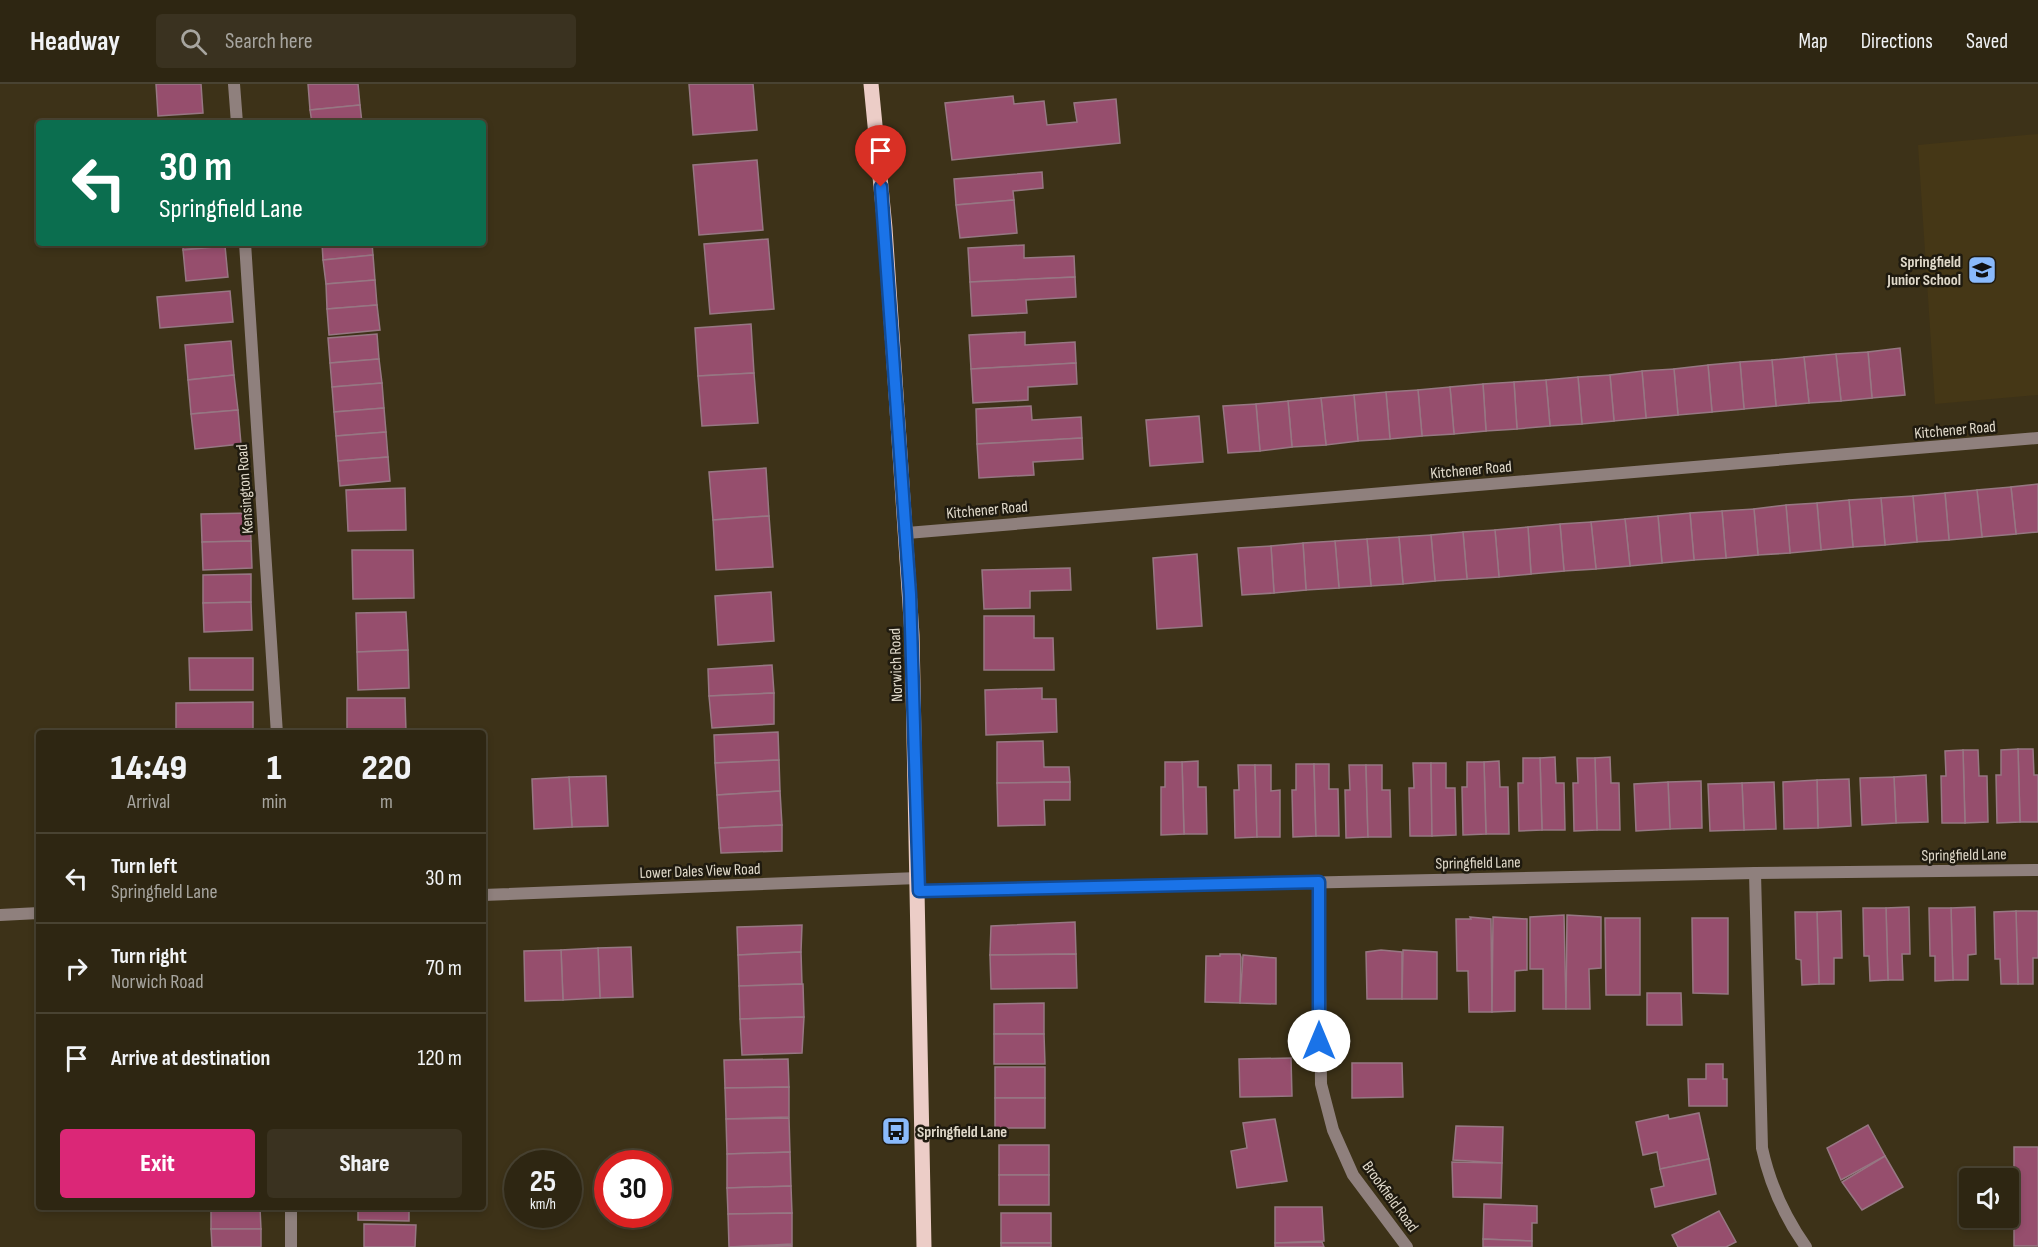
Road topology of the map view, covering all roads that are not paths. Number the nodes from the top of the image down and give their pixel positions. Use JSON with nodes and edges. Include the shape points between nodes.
{"nodes":[{"id":1,"x":234,"y":84,"type":"edge"},
{"id":2,"x":871,"y":84,"type":"edge"},
{"id":3,"x":237,"y":120,"type":"edge"},
{"id":4,"x":244,"y":246,"type":"edge"},
{"id":5,"x":2038,"y":438,"type":"edge"},
{"id":6,"x":907,"y":533,"type":"junction"},
{"id":7,"x":277,"y":730,"type":"edge"},
{"id":8,"x":2038,"y":870,"type":"edge"},
{"id":9,"x":1755,"y":873,"type":"junction"},
{"id":10,"x":1319,"y":882,"type":"junction"},
{"id":11,"x":919,"y":885,"type":"junction"},
{"id":12,"x":486,"y":895,"type":"edge"},
{"id":13,"x":36,"y":913,"type":"edge"},
{"id":14,"x":0,"y":915,"type":"edge"},
{"id":15,"x":291,"y":1210,"type":"edge"},
{"id":16,"x":291,"y":1247,"type":"edge"},
{"id":17,"x":924,"y":1247,"type":"edge"},
{"id":18,"x":1407,"y":1247,"type":"edge"},
{"id":19,"x":1806,"y":1247,"type":"edge"}],
"edges":[{"from":1,"to":3,"type":"street"},
{"from":2,"to":6,"type":"main road","name":"Norwich Road"},
{"from":4,"to":7,"type":"street","name":"Kensington Road"},
{"from":5,"to":6,"type":"street","name":"Kitchener Road"},
{"from":6,"to":11,"type":"main road","name":"Norwich Road"},
{"from":8,"to":9,"type":"street","name":"Springfield Lane"},
{"from":9,"to":10,"type":"street","name":"Springfield Lane"},
{"from":9,"to":19,"type":"street","via":[[1762,1148],[1782,1209]]},
{"from":10,"to":11,"type":"street","name":"Springfield Lane"},
{"from":10,"to":18,"type":"street","name":"Brookfield Road","via":[[1321,1084],[1333,1130],[1353,1175]]},
{"from":11,"to":12,"type":"street","name":"Lower Dales View Road"},
{"from":11,"to":17,"type":"main road","name":"Norwich Road"},
{"from":13,"to":14,"type":"street"},
{"from":15,"to":16,"type":"street"}]}
